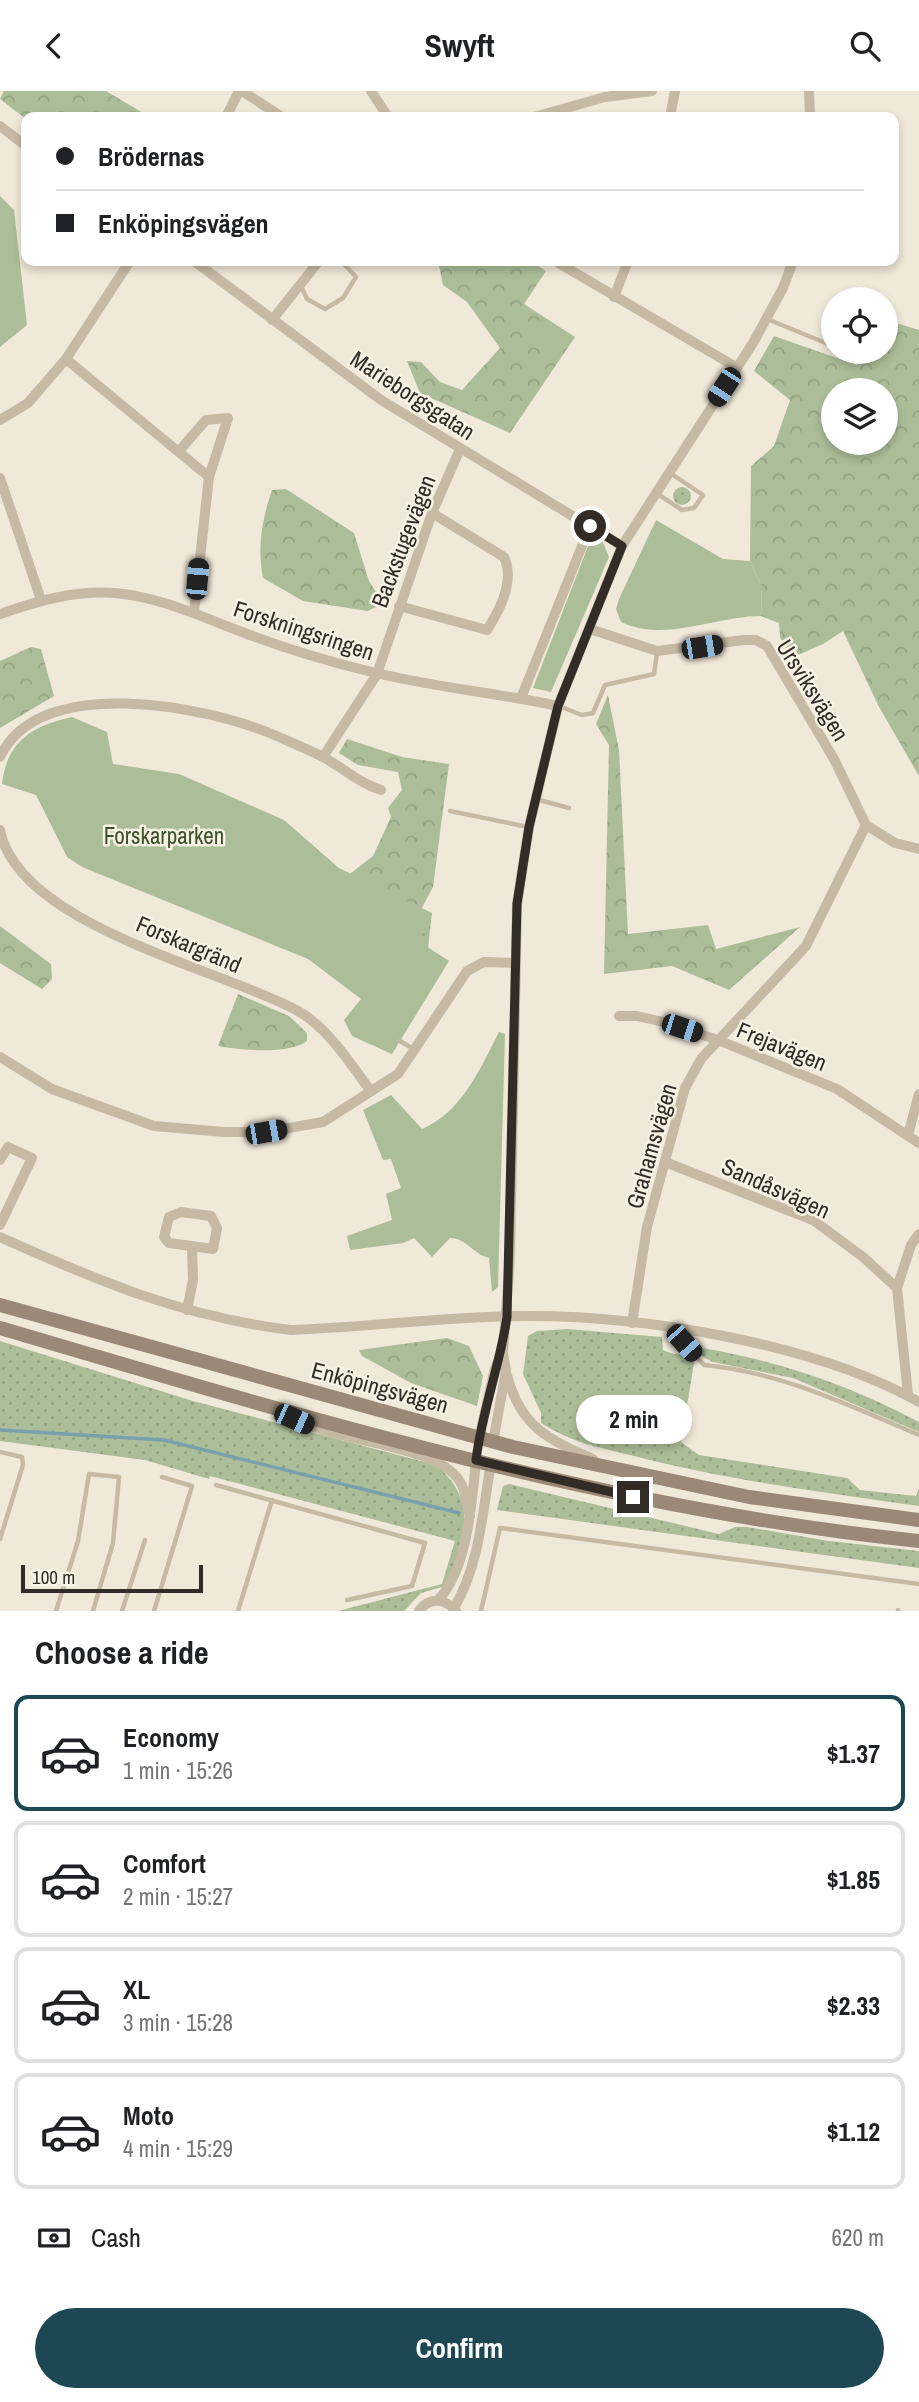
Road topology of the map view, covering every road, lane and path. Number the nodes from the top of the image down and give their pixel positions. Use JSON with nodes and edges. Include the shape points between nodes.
{"nodes":[{"id":1,"x":240,"y":91,"type":"edge"},
{"id":2,"x":370,"y":91,"type":"edge"},
{"id":3,"x":652,"y":91,"type":"edge"},
{"id":4,"x":675,"y":91,"type":"edge"},
{"id":5,"x":809,"y":91,"type":"edge"},
{"id":6,"x":229,"y":112,"type":"edge"},
{"id":7,"x":274,"y":112,"type":"edge"},
{"id":8,"x":385,"y":112,"type":"edge"},
{"id":9,"x":552,"y":112,"type":"edge"},
{"id":10,"x":671,"y":112,"type":"edge"},
{"id":11,"x":810,"y":112,"type":"edge"},
{"id":12,"x":0,"y":126,"type":"edge"},
{"id":13,"x":21,"y":142,"type":"edge"},
{"id":14,"x":127,"y":266,"type":"edge"},
{"id":15,"x":201,"y":266,"type":"edge"},
{"id":16,"x":314,"y":266,"type":"edge"},
{"id":17,"x":345,"y":266,"type":"edge"},
{"id":18,"x":563,"y":266,"type":"edge"},
{"id":19,"x":626,"y":266,"type":"edge"},
{"id":20,"x":791,"y":266,"type":"edge"},
{"id":21,"x":299,"y":283,"type":"junction"},
{"id":22,"x":614,"y":297,"type":"junction"},
{"id":23,"x":766,"y":318,"type":"junction"},
{"id":24,"x":272,"y":320,"type":"junction"},
{"id":25,"x":821,"y":341,"type":"edge"},
{"id":26,"x":66,"y":359,"type":"junction"},
{"id":27,"x":736,"y":367,"type":"junction"},
{"id":28,"x":0,"y":420,"type":"edge"},
{"id":29,"x":460,"y":449,"type":"junction"},
{"id":30,"x":179,"y":451,"type":"junction"},
{"id":31,"x":669,"y":472,"type":"junction"},
{"id":32,"x":209,"y":477,"type":"junction"},
{"id":33,"x":0,"y":478,"type":"edge"},
{"id":34,"x":656,"y":493,"type":"junction"},
{"id":35,"x":432,"y":513,"type":"junction"},
{"id":36,"x":590,"y":526,"type":"junction"},
{"id":37,"x":622,"y":546,"type":"junction"},
{"id":38,"x":41,"y":600,"type":"junction"},
{"id":39,"x":399,"y":606,"type":"junction"},
{"id":40,"x":194,"y":612,"type":"junction"},
{"id":41,"x":0,"y":614,"type":"edge"},
{"id":42,"x":590,"y":629,"type":"junction"},
{"id":43,"x":657,"y":651,"type":"junction"},
{"id":44,"x":377,"y":674,"type":"junction"},
{"id":45,"x":521,"y":698,"type":"junction"},
{"id":46,"x":558,"y":706,"type":"junction"},
{"id":47,"x":0,"y":757,"type":"edge"},
{"id":48,"x":323,"y":757,"type":"junction"},
{"id":49,"x":381,"y":790,"type":"dead end"},
{"id":50,"x":535,"y":799,"type":"junction"},
{"id":51,"x":569,"y":808,"type":"dead end"},
{"id":52,"x":450,"y":811,"type":"dead end"},
{"id":53,"x":866,"y":825,"type":"junction"},
{"id":54,"x":529,"y":827,"type":"junction"},
{"id":55,"x":0,"y":831,"type":"edge"},
{"id":56,"x":919,"y":849,"type":"edge"},
{"id":57,"x":515,"y":963,"type":"junction"},
{"id":58,"x":619,"y":1016,"type":"dead end"},
{"id":59,"x":718,"y":1040,"type":"junction"},
{"id":60,"x":400,"y":1041,"type":"dead end"},
{"id":61,"x":415,"y":1050,"type":"junction"},
{"id":62,"x":0,"y":1057,"type":"edge"},
{"id":63,"x":370,"y":1090,"type":"junction"},
{"id":64,"x":919,"y":1094,"type":"edge"},
{"id":65,"x":908,"y":1135,"type":"junction"},
{"id":66,"x":919,"y":1143,"type":"edge"},
{"id":67,"x":0,"y":1160,"type":"edge"},
{"id":68,"x":665,"y":1162,"type":"junction"},
{"id":69,"x":0,"y":1224,"type":"edge"},
{"id":70,"x":919,"y":1234,"type":"edge"},
{"id":71,"x":0,"y":1237,"type":"edge"},
{"id":72,"x":192,"y":1248,"type":"junction"},
{"id":73,"x":897,"y":1288,"type":"junction"},
{"id":74,"x":0,"y":1305,"type":"edge"},
{"id":75,"x":187,"y":1310,"type":"junction"},
{"id":76,"x":507,"y":1317,"type":"junction"},
{"id":77,"x":632,"y":1323,"type":"junction"},
{"id":78,"x":0,"y":1328,"type":"edge"},
{"id":79,"x":682,"y":1331,"type":"junction"},
{"id":80,"x":503,"y":1353,"type":"junction"},
{"id":81,"x":506,"y":1371,"type":"junction"},
{"id":82,"x":908,"y":1395,"type":"junction"},
{"id":83,"x":919,"y":1402,"type":"edge"},
{"id":84,"x":280,"y":1409,"type":"junction"},
{"id":85,"x":919,"y":1435,"type":"edge"},
{"id":86,"x":486,"y":1440,"type":"junction"},
{"id":87,"x":0,"y":1452,"type":"edge"},
{"id":88,"x":484,"y":1462,"type":"junction"},
{"id":89,"x":620,"y":1471,"type":"junction"},
{"id":90,"x":162,"y":1477,"type":"dead end"},
{"id":91,"x":216,"y":1485,"type":"dead end"},
{"id":92,"x":272,"y":1500,"type":"junction"},
{"id":93,"x":470,"y":1516,"type":"junction"},
{"id":94,"x":919,"y":1520,"type":"edge"},
{"id":95,"x":0,"y":1539,"type":"edge"},
{"id":96,"x":145,"y":1540,"type":"dead end"},
{"id":97,"x":919,"y":1541,"type":"edge"},
{"id":98,"x":919,"y":1584,"type":"edge"},
{"id":99,"x":347,"y":1600,"type":"dead end"},
{"id":100,"x":438,"y":1600,"type":"junction"},
{"id":101,"x":455,"y":1609,"type":"edge"},
{"id":102,"x":56,"y":1611,"type":"edge"},
{"id":103,"x":93,"y":1611,"type":"edge"},
{"id":104,"x":122,"y":1611,"type":"edge"},
{"id":105,"x":155,"y":1611,"type":"edge"},
{"id":106,"x":238,"y":1611,"type":"edge"},
{"id":107,"x":419,"y":1611,"type":"edge"},
{"id":108,"x":481,"y":1611,"type":"edge"}],
"edges":[{"from":1,"to":6,"type":"street"},
{"from":1,"to":7,"type":"street"},
{"from":2,"to":8,"type":"street"},
{"from":3,"to":9,"type":"street","via":[[606,97]]},
{"from":4,"to":10,"type":"street"},
{"from":5,"to":11,"type":"street"},
{"from":12,"to":13,"type":"street"},
{"from":14,"to":26,"type":"street"},
{"from":15,"to":24,"type":"street","name":"Marieborgsgatan"},
{"from":16,"to":21,"type":"street"},
{"from":17,"to":21,"type":"lane","via":[[356,278],[343,298],[325,309],[307,299]]},
{"from":18,"to":22,"type":"street"},
{"from":19,"to":22,"type":"street"},
{"from":20,"to":23,"type":"street"},
{"from":21,"to":24,"type":"street"},
{"from":22,"to":27,"type":"street"},
{"from":23,"to":25,"type":"lane"},
{"from":23,"to":27,"type":"street"},
{"from":24,"to":29,"type":"street","name":"Marieborgsgatan","via":[[381,400]]},
{"from":26,"to":28,"type":"street","via":[[28,403]]},
{"from":26,"to":30,"type":"street"},
{"from":27,"to":31,"type":"street"},
{"from":29,"to":35,"type":"street","name":"Backstugevägen"},
{"from":29,"to":36,"type":"street","name":"Marieborgsgatan"},
{"from":30,"to":32,"type":"street"},
{"from":30,"to":32,"type":"street","via":[[206,420],[229,418]]},
{"from":31,"to":34,"type":"street"},
{"from":31,"to":34,"type":"lane","via":[[704,495],[694,508],[682,510]]},
{"from":32,"to":40,"type":"street"},
{"from":33,"to":38,"type":"street"},
{"from":34,"to":37,"type":"street"},
{"from":35,"to":39,"type":"street","name":"Backstugevägen"},
{"from":35,"to":39,"type":"street","via":[[504,557],[508,583],[487,630]]},
{"from":36,"to":37,"type":"street","name":"Marieborgsgatan"},
{"from":36,"to":45,"type":"street"},
{"from":37,"to":42,"type":"street"},
{"from":38,"to":40,"type":"street","name":"Forskningsringen","via":[[114,593]]},
{"from":38,"to":41,"type":"street","name":"Forskningsringen"},
{"from":39,"to":44,"type":"street","name":"Backstugevägen"},
{"from":40,"to":44,"type":"street","name":"Forskningsringen","via":[[242,632]]},
{"from":42,"to":43,"type":"street","name":"Ursviksvägen"},
{"from":42,"to":46,"type":"street"},
{"from":43,"to":46,"type":"lane","via":[[654,674],[605,685],[593,713],[582,715]]},
{"from":43,"to":53,"type":"street","name":"Ursviksvägen","via":[[744,640],[767,646],[834,759]]},
{"from":44,"to":45,"type":"street","name":"Forskningsringen"},
{"from":44,"to":48,"type":"street","name":"Backstugevägen"},
{"from":45,"to":46,"type":"street","name":"Forskningsringen"},
{"from":46,"to":50,"type":"street"},
{"from":47,"to":48,"type":"street","via":[[6,744],[31,723],[68,709],[108,703],[196,710],[250,726]]},
{"from":48,"to":49,"type":"street","via":[[358,782]]},
{"from":50,"to":51,"type":"lane"},
{"from":50,"to":54,"type":"street"},
{"from":52,"to":54,"type":"lane"},
{"from":53,"to":56,"type":"street","via":[[895,843]]},
{"from":53,"to":59,"type":"street","name":"Grahamsvägen","via":[[806,946]]},
{"from":54,"to":57,"type":"street","via":[[517,904]]},
{"from":55,"to":63,"type":"street","name":"Forskargränd","via":[[20,872],[47,898],[96,925],[300,1012],[336,1044]]},
{"from":57,"to":61,"type":"street","via":[[484,962],[467,971]]},
{"from":57,"to":76,"type":"street"},
{"from":58,"to":59,"type":"street","name":"Frejavägen","via":[[663,1022]]},
{"from":59,"to":65,"type":"street","name":"Frejavägen","via":[[837,1089]]},
{"from":59,"to":68,"type":"street","name":"Grahamsvägen","via":[[685,1088]]},
{"from":60,"to":61,"type":"lane"},
{"from":61,"to":63,"type":"street","via":[[398,1074]]},
{"from":62,"to":63,"type":"street","via":[[52,1089],[155,1126],[266,1132],[323,1122]]},
{"from":64,"to":65,"type":"street"},
{"from":65,"to":66,"type":"street","name":"Frejavägen"},
{"from":67,"to":69,"type":"street","via":[[8,1147],[32,1158]]},
{"from":68,"to":73,"type":"street","name":"Sandåsvägen","via":[[813,1220]]},
{"from":68,"to":77,"type":"street","name":"Grahamsvägen","via":[[647,1227]]},
{"from":70,"to":73,"type":"street"},
{"from":71,"to":75,"type":"street","via":[[97,1281]]},
{"from":72,"to":72,"type":"street","via":[[213,1249],[217,1228],[211,1216],[181,1212],[169,1217],[164,1237],[169,1243]]},
{"from":72,"to":75,"type":"street","via":[[193,1280]]},
{"from":73,"to":82,"type":"street"},
{"from":74,"to":86,"type":"main road","name":"Enköpingsvägen"},
{"from":75,"to":76,"type":"street","via":[[291,1330]]},
{"from":76,"to":77,"type":"street"},
{"from":76,"to":80,"type":"street"},
{"from":77,"to":79,"type":"street"},
{"from":78,"to":84,"type":"main road","name":"Enköpingsvägen"},
{"from":79,"to":82,"type":"street","via":[[758,1344],[831,1365]]},
{"from":79,"to":85,"type":"lane","via":[[684,1343],[704,1365],[792,1381]]},
{"from":80,"to":81,"type":"street"},
{"from":80,"to":86,"type":"street","via":[[495,1368]]},
{"from":81,"to":86,"type":"street"},
{"from":81,"to":89,"type":"street","via":[[513,1398],[536,1430]]},
{"from":82,"to":83,"type":"street"},
{"from":84,"to":88,"type":"main road","name":"Enköpingsvägen"},
{"from":84,"to":93,"type":"street","via":[[314,1429],[436,1461],[460,1482]]},
{"from":86,"to":88,"type":"main road"},
{"from":86,"to":89,"type":"main road","name":"Enköpingsvägen"},
{"from":87,"to":95,"type":"lane","via":[[22,1457],[23,1465]]},
{"from":88,"to":93,"type":"street"},
{"from":88,"to":97,"type":"main road","name":"Enköpingsvägen","via":[[738,1517]]},
{"from":88,"to":101,"type":"street","via":[[477,1554]]},
{"from":89,"to":94,"type":"main road","name":"Enköpingsvägen","via":[[749,1497]]},
{"from":90,"to":105,"type":"lane","via":[[192,1486]]},
{"from":91,"to":92,"type":"lane"},
{"from":92,"to":99,"type":"lane","via":[[425,1543],[412,1586]]},
{"from":92,"to":106,"type":"lane"},
{"from":93,"to":100,"type":"street","via":[[456,1572]]},
{"from":96,"to":104,"type":"lane"},
{"from":98,"to":108,"type":"lane","via":[[500,1528]]},
{"from":100,"to":101,"type":"street"},
{"from":100,"to":107,"type":"street"},
{"from":102,"to":103,"type":"lane","via":[[78,1541],[89,1474],[119,1477],[113,1543]]}]}
